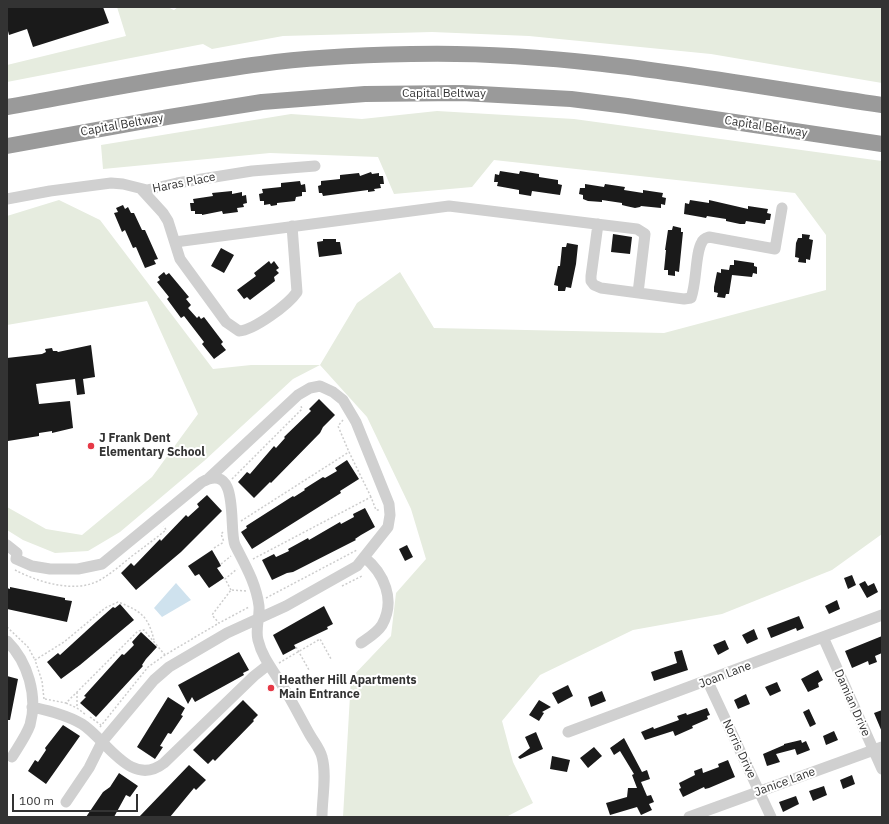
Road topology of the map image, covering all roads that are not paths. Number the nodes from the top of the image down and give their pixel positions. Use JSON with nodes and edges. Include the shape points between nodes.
{"nodes":[{"id":1,"x":90,"y":92,"type":"junction"},
{"id":2,"x":7,"y":103,"type":"edge"},
{"id":3,"x":882,"y":105,"type":"edge"},
{"id":4,"x":7,"y":107,"type":"edge"},
{"id":5,"x":882,"y":144,"type":"edge"},
{"id":6,"x":7,"y":146,"type":"edge"},
{"id":7,"x":315,"y":166,"type":"dead end"},
{"id":8,"x":142,"y":190,"type":"junction"},
{"id":9,"x":7,"y":199,"type":"edge"},
{"id":10,"x":782,"y":208,"type":"dead end"},
{"id":11,"x":598,"y":224,"type":"junction"},
{"id":12,"x":292,"y":226,"type":"junction"},
{"id":13,"x":174,"y":242,"type":"junction"},
{"id":14,"x":638,"y":293,"type":"junction"},
{"id":15,"x":209,"y":478,"type":"junction"},
{"id":16,"x":7,"y":544,"type":"edge"},
{"id":17,"x":362,"y":553,"type":"junction"},
{"id":18,"x":882,"y":615,"type":"edge"},
{"id":19,"x":259,"y":618,"type":"junction"},
{"id":20,"x":823,"y":637,"type":"junction"},
{"id":21,"x":7,"y":641,"type":"edge"},
{"id":22,"x":361,"y":643,"type":"dead end"},
{"id":23,"x":273,"y":665,"type":"junction"},
{"id":24,"x":708,"y":682,"type":"junction"},
{"id":25,"x":32,"y":707,"type":"junction"},
{"id":26,"x":568,"y":732,"type":"dead end"},
{"id":27,"x":102,"y":742,"type":"junction"},
{"id":28,"x":878,"y":748,"type":"edge"},
{"id":29,"x":12,"y":758,"type":"dead end"},
{"id":30,"x":882,"y":769,"type":"edge"},
{"id":31,"x":759,"y":791,"type":"junction"},
{"id":32,"x":66,"y":802,"type":"dead end"},
{"id":33,"x":322,"y":817,"type":"edge"},
{"id":34,"x":689,"y":817,"type":"edge"},
{"id":35,"x":771,"y":817,"type":"edge"}],
"edges":[{"from":1,"to":2,"type":"highway"},
{"from":1,"to":3,"type":"highway","via":[[262,63],[366,55],[465,54],[620,66]]},
{"from":1,"to":4,"type":"highway"},
{"from":5,"to":6,"type":"highway","name":"Capital Beltway","via":[[627,106],[462,92],[366,94],[262,102]]},
{"from":7,"to":8,"type":"street","name":"Haras Place","via":[[252,171]]},
{"from":8,"to":9,"type":"street","name":"Haras Place","via":[[111,183]]},
{"from":8,"to":13,"type":"street","via":[[163,213]]},
{"from":10,"to":14,"type":"street","via":[[775,249],[709,237],[701,243],[695,288],[690,298]]},
{"from":11,"to":12,"type":"street","via":[[449,206]]},
{"from":11,"to":14,"type":"street","via":[[591,281],[601,288]]},
{"from":11,"to":14,"type":"street","via":[[637,229],[645,234]]},
{"from":12,"to":13,"type":"street"},
{"from":12,"to":13,"type":"street","via":[[297,292],[284,304],[245,330],[238,331],[226,322],[180,259]]},
{"from":15,"to":16,"type":"street","via":[[102,564],[78,569],[42,569],[16,559],[17,553]]},
{"from":15,"to":17,"type":"street","via":[[298,395],[315,386],[326,388],[349,408],[389,504],[388,527]]},
{"from":15,"to":19,"type":"street","via":[[219,479],[228,490],[232,506],[233,540],[252,577],[259,606]]},
{"from":17,"to":19,"type":"street","via":[[357,566]]},
{"from":17,"to":22,"type":"street","via":[[384,580],[388,596],[387,612],[382,625]]},
{"from":18,"to":20,"type":"street","name":"Joan Lane"},
{"from":19,"to":23,"type":"street","via":[[258,639]]},
{"from":19,"to":27,"type":"street","via":[[227,633],[161,674]]},
{"from":20,"to":24,"type":"street","name":"Joan Lane"},
{"from":20,"to":28,"type":"street","name":"Damian Drive"},
{"from":21,"to":25,"type":"street","via":[[19,657],[29,678]]},
{"from":23,"to":27,"type":"street","via":[[254,676],[183,746],[154,770],[141,771],[134,768],[112,753]]},
{"from":23,"to":33,"type":"street","via":[[322,756]]},
{"from":24,"to":26,"type":"street","name":"Joan Lane"},
{"from":24,"to":31,"type":"street","name":"Norris Drive"},
{"from":25,"to":27,"type":"street","via":[[45,705],[81,723]]},
{"from":25,"to":29,"type":"street","via":[[30,725]]},
{"from":27,"to":32,"type":"street","via":[[89,768]]},
{"from":28,"to":30,"type":"street","name":"Damian Drive"},
{"from":28,"to":31,"type":"street","name":"Janice Lane"},
{"from":31,"to":34,"type":"street","name":"Janice Lane"},
{"from":31,"to":35,"type":"street","name":"Norris Drive"}]}
